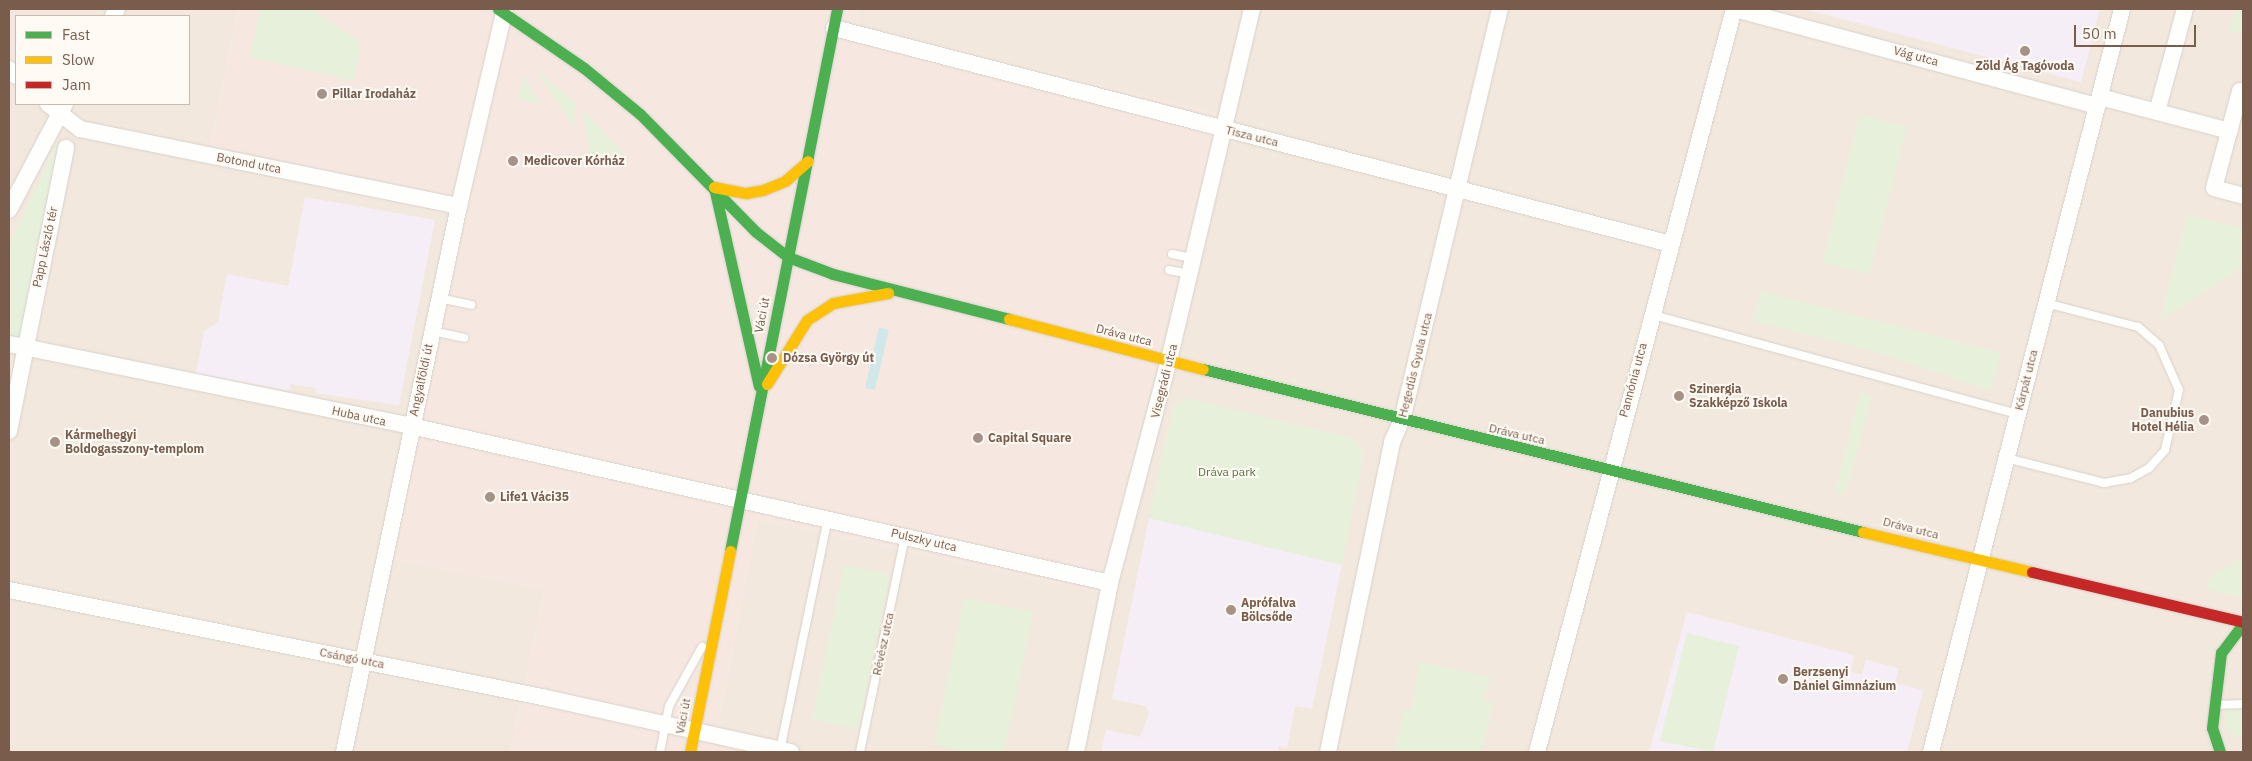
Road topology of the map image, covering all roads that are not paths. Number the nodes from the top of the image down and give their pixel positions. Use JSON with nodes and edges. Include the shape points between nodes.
{"nodes":[{"id":1,"x":838,"y":9,"type":"edge"},
{"id":2,"x":1252,"y":9,"type":"edge"},
{"id":3,"x":1500,"y":9,"type":"edge"},
{"id":4,"x":1735,"y":9,"type":"edge"},
{"id":5,"x":2122,"y":9,"type":"edge"},
{"id":6,"x":2185,"y":9,"type":"edge"},
{"id":7,"x":502,"y":10,"type":"edge"},
{"id":8,"x":834,"y":28,"type":"junction"},
{"id":9,"x":2243,"y":92,"type":"edge"},
{"id":10,"x":2098,"y":101,"type":"junction"},
{"id":11,"x":58,"y":107,"type":"edge"},
{"id":12,"x":2157,"y":112,"type":"junction"},
{"id":13,"x":1223,"y":128,"type":"junction"},
{"id":14,"x":2230,"y":131,"type":"junction"},
{"id":15,"x":66,"y":148,"type":"dead end"},
{"id":16,"x":808,"y":161,"type":"junction"},
{"id":17,"x":714,"y":187,"type":"junction"},
{"id":18,"x":1458,"y":189,"type":"junction"},
{"id":19,"x":2243,"y":196,"type":"edge"},
{"id":20,"x":458,"y":206,"type":"junction"},
{"id":21,"x":9,"y":210,"type":"edge"},
{"id":22,"x":1671,"y":244,"type":"junction"},
{"id":23,"x":1172,"y":254,"type":"dead end"},
{"id":24,"x":788,"y":257,"type":"junction"},
{"id":25,"x":1191,"y":266,"type":"junction"},
{"id":26,"x":1169,"y":270,"type":"dead end"},
{"id":27,"x":902,"y":292,"type":"junction"},
{"id":28,"x":439,"y":298,"type":"junction"},
{"id":29,"x":2046,"y":303,"type":"junction"},
{"id":30,"x":471,"y":305,"type":"dead end"},
{"id":31,"x":1650,"y":314,"type":"junction"},
{"id":32,"x":432,"y":331,"type":"junction"},
{"id":33,"x":464,"y":338,"type":"dead end"},
{"id":34,"x":17,"y":345,"type":"edge"},
{"id":35,"x":1169,"y":360,"type":"junction"},
{"id":36,"x":760,"y":394,"type":"junction"},
{"id":37,"x":2018,"y":414,"type":"junction"},
{"id":38,"x":1402,"y":420,"type":"junction"},
{"id":39,"x":411,"y":426,"type":"junction"},
{"id":40,"x":9,"y":431,"type":"edge"},
{"id":41,"x":2006,"y":458,"type":"junction"},
{"id":42,"x":1613,"y":470,"type":"junction"},
{"id":43,"x":739,"y":498,"type":"junction"},
{"id":44,"x":828,"y":518,"type":"junction"},
{"id":45,"x":905,"y":536,"type":"junction"},
{"id":46,"x":1981,"y":558,"type":"junction"},
{"id":47,"x":1110,"y":583,"type":"junction"},
{"id":48,"x":9,"y":590,"type":"edge"},
{"id":49,"x":2201,"y":611,"type":"junction"},
{"id":50,"x":2243,"y":623,"type":"edge"},
{"id":51,"x":714,"y":626,"type":"junction"},
{"id":52,"x":2221,"y":653,"type":"junction"},
{"id":53,"x":363,"y":660,"type":"junction"},
{"id":54,"x":2243,"y":704,"type":"edge"},
{"id":55,"x":2213,"y":705,"type":"junction"},
{"id":56,"x":665,"y":724,"type":"junction"},
{"id":57,"x":694,"y":730,"type":"junction"},
{"id":58,"x":786,"y":751,"type":"edge"},
{"id":59,"x":344,"y":752,"type":"edge"},
{"id":60,"x":660,"y":752,"type":"edge"},
{"id":61,"x":690,"y":752,"type":"edge"},
{"id":62,"x":860,"y":752,"type":"edge"},
{"id":63,"x":1076,"y":752,"type":"edge"},
{"id":64,"x":1328,"y":752,"type":"edge"},
{"id":65,"x":1537,"y":752,"type":"edge"},
{"id":66,"x":1931,"y":752,"type":"edge"},
{"id":67,"x":2220,"y":752,"type":"edge"}],
"edges":[{"from":1,"to":8,"type":"main road","name":"Váci út"},
{"from":2,"to":13,"type":"street","name":"Visegrádi utca"},
{"from":3,"to":18,"type":"street","name":"Hegedűs Gyula utca"},
{"from":4,"to":10,"type":"street","name":"Vág utca"},
{"from":4,"to":22,"type":"street","name":"Pannónia utca"},
{"from":5,"to":10,"type":"street","name":"Kárpát utca"},
{"from":6,"to":12,"type":"street"},
{"from":7,"to":17,"type":"main road","via":[[633,108]]},
{"from":7,"to":20,"type":"street","name":"Angyalföldi út"},
{"from":8,"to":13,"type":"street","name":"Tisza utca"},
{"from":8,"to":16,"type":"main road","name":"Váci út"},
{"from":9,"to":14,"type":"street","via":[[2240,91]]},
{"from":10,"to":12,"type":"street","name":"Vág utca"},
{"from":10,"to":29,"type":"street","name":"Kárpát utca"},
{"from":11,"to":20,"type":"street","name":"Botond utca","via":[[80,129]]},
{"from":11,"to":21,"type":"street"},
{"from":12,"to":14,"type":"street","name":"Vág utca"},
{"from":13,"to":18,"type":"street","name":"Tisza utca"},
{"from":13,"to":25,"type":"street","name":"Visegrádi utca"},
{"from":14,"to":19,"type":"street","via":[[2214,188]]},
{"from":15,"to":34,"type":"street","name":"Papp László tér"},
{"from":16,"to":17,"type":"main road","via":[[785,181],[763,190],[746,193]]},
{"from":16,"to":24,"type":"main road","name":"Váci út"},
{"from":17,"to":24,"type":"main road","via":[[756,232]]},
{"from":17,"to":36,"type":"main road","via":[[722,239],[740,289]]},
{"from":18,"to":22,"type":"street","name":"Tisza utca"},
{"from":18,"to":38,"type":"street","name":"Hegedűs Gyula utca"},
{"from":20,"to":28,"type":"street","name":"Angyalföldi út"},
{"from":22,"to":31,"type":"street","name":"Pannónia utca"},
{"from":23,"to":25,"type":"lane"},
{"from":24,"to":27,"type":"main road","name":"Dráva utca"},
{"from":24,"to":36,"type":"main road","name":"Váci út"},
{"from":25,"to":26,"type":"lane"},
{"from":25,"to":35,"type":"street","name":"Visegrádi utca"},
{"from":27,"to":35,"type":"main road","name":"Dráva utca"},
{"from":27,"to":36,"type":"main road","via":[[833,303],[807,320]]},
{"from":28,"to":30,"type":"lane"},
{"from":28,"to":32,"type":"street","name":"Angyalföldi út"},
{"from":29,"to":37,"type":"street","name":"Kárpát utca"},
{"from":29,"to":41,"type":"lane","via":[[2138,327],[2160,345],[2179,390],[2165,450],[2149,468],[2131,478],[2104,482]]},
{"from":31,"to":37,"type":"lane"},
{"from":31,"to":42,"type":"street","name":"Pannónia utca"},
{"from":32,"to":33,"type":"lane"},
{"from":32,"to":39,"type":"street","name":"Angyalföldi út"},
{"from":34,"to":39,"type":"street","name":"Huba utca"},
{"from":34,"to":40,"type":"street","name":"Papp László tér"},
{"from":35,"to":38,"type":"main road","name":"Dráva utca"},
{"from":35,"to":47,"type":"street","name":"Visegrádi utca"},
{"from":36,"to":43,"type":"main road","name":"Váci út"},
{"from":37,"to":41,"type":"street","name":"Kárpát utca"},
{"from":38,"to":42,"type":"main road","name":"Dráva utca"},
{"from":38,"to":64,"type":"street","name":"Hegedűs Gyula utca","via":[[1392,442]]},
{"from":39,"to":43,"type":"street","name":"Huba utca"},
{"from":39,"to":53,"type":"street","name":"Angyalföldi út"},
{"from":41,"to":46,"type":"street","name":"Kárpát utca"},
{"from":42,"to":46,"type":"main road","name":"Dráva utca"},
{"from":42,"to":65,"type":"street","name":"Pannónia utca"},
{"from":43,"to":44,"type":"street","name":"Pulszky utca"},
{"from":43,"to":51,"type":"main road","name":"Váci út"},
{"from":44,"to":45,"type":"street","name":"Pulszky utca"},
{"from":44,"to":58,"type":"lane"},
{"from":45,"to":47,"type":"street","name":"Pulszky utca"},
{"from":45,"to":62,"type":"lane","name":"Révész utca"},
{"from":46,"to":49,"type":"main road","name":"Dráva utca"},
{"from":46,"to":66,"type":"street","name":"Kárpát utca"},
{"from":47,"to":63,"type":"street","name":"Visegrádi utca"},
{"from":48,"to":53,"type":"street","name":"Csángó utca"},
{"from":49,"to":50,"type":"main road","name":"Dráva utca"},
{"from":49,"to":52,"type":"main road","via":[[2215,634]]},
{"from":50,"to":52,"type":"main road"},
{"from":51,"to":56,"type":"lane","name":"Váci út","via":[[669,706]]},
{"from":51,"to":57,"type":"main road","name":"Váci út"},
{"from":52,"to":55,"type":"main road"},
{"from":53,"to":56,"type":"street","name":"Csángó utca"},
{"from":53,"to":59,"type":"street","name":"Angyalföldi út"},
{"from":54,"to":55,"type":"lane"},
{"from":55,"to":67,"type":"main road","via":[[2212,728]]},
{"from":56,"to":57,"type":"street","name":"Csángó utca"},
{"from":56,"to":60,"type":"lane","name":"Váci út"},
{"from":57,"to":58,"type":"street"},
{"from":57,"to":61,"type":"main road","name":"Váci út"}]}
